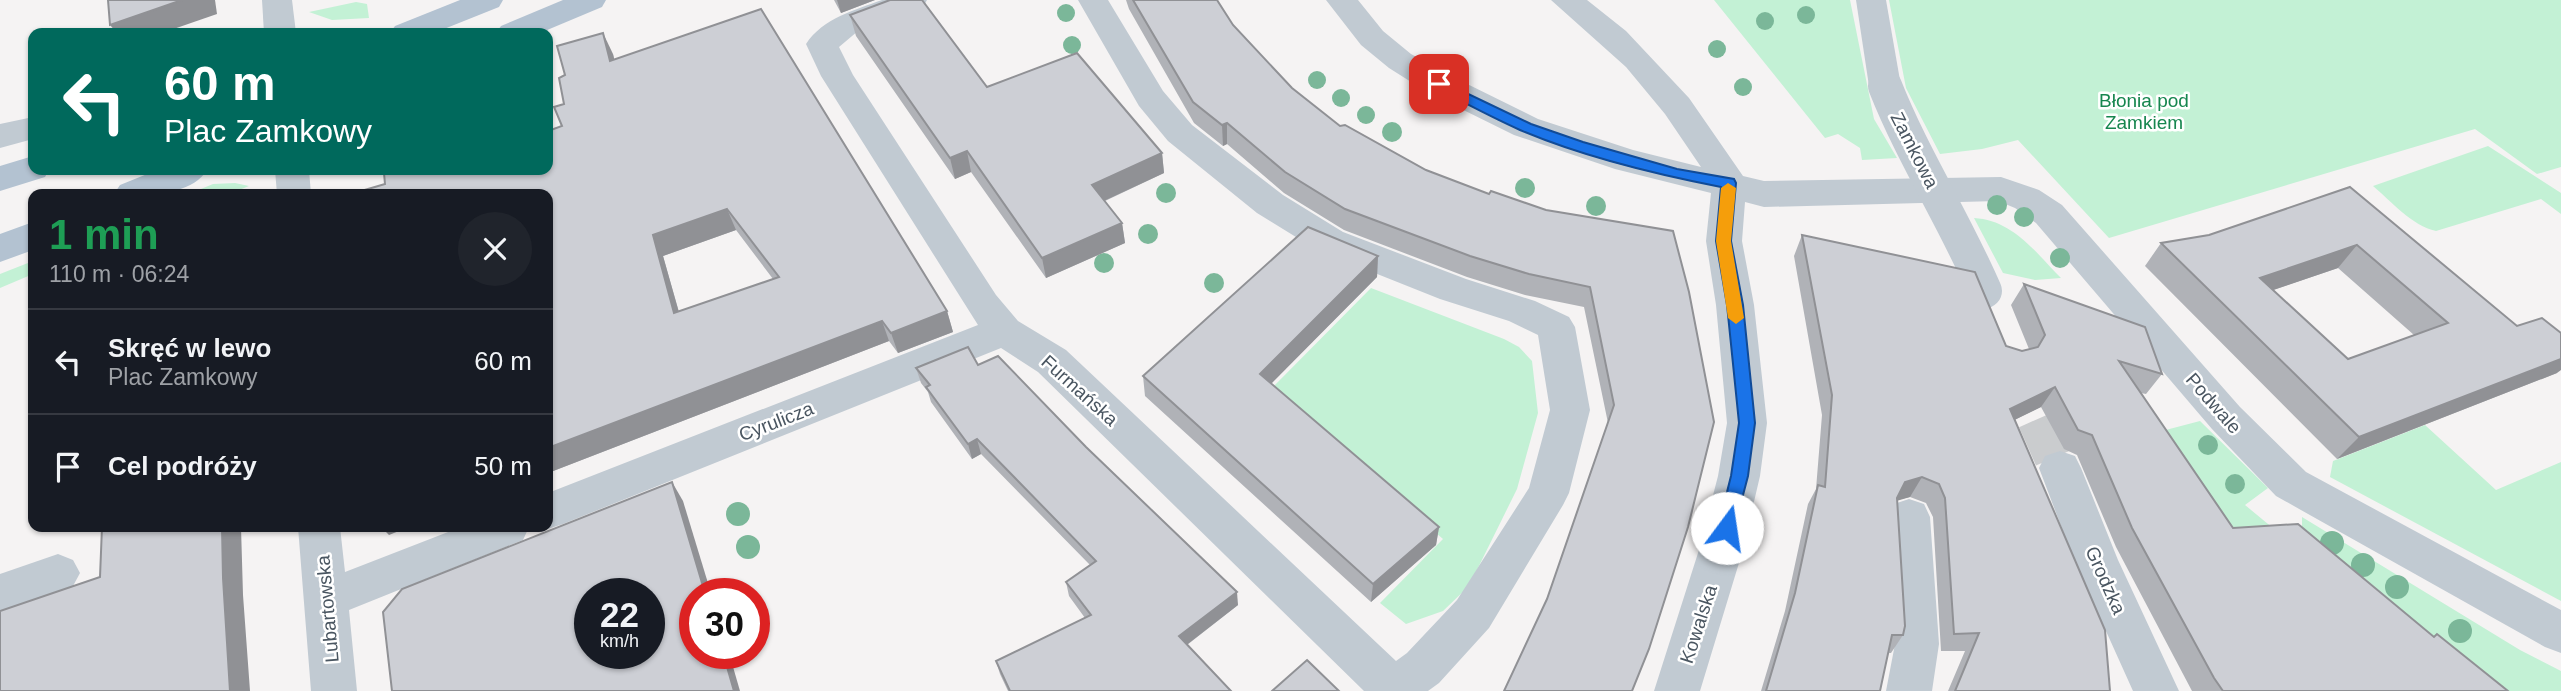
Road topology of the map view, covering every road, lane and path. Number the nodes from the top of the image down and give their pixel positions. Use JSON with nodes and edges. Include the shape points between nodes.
{"nodes":[{"id":1,"x":277,"y":0,"type":"edge"},
{"id":2,"x":488,"y":0,"type":"edge"},
{"id":3,"x":591,"y":0,"type":"edge"},
{"id":4,"x":912,"y":0,"type":"edge"},
{"id":5,"x":1093,"y":0,"type":"edge"},
{"id":6,"x":1341,"y":0,"type":"edge"},
{"id":7,"x":1566,"y":0,"type":"edge"},
{"id":8,"x":1871,"y":0,"type":"edge"},
{"id":9,"x":280,"y":28,"type":"edge"},
{"id":10,"x":418,"y":28,"type":"edge"},
{"id":11,"x":524,"y":28,"type":"edge"},
{"id":12,"x":28,"y":129,"type":"edge"},
{"id":13,"x":0,"y":136,"type":"edge"},
{"id":14,"x":28,"y":170,"type":"edge"},
{"id":15,"x":178,"y":175,"type":"edge"},
{"id":16,"x":0,"y":179,"type":"edge"},
{"id":17,"x":1729,"y":183,"type":"junction"},
{"id":18,"x":144,"y":189,"type":"edge"},
{"id":19,"x":28,"y":237,"type":"edge"},
{"id":20,"x":0,"y":249,"type":"edge"},
{"id":21,"x":1997,"y":327,"type":"tunnel mouth"},
{"id":22,"x":1004,"y":331,"type":"junction"},
{"id":23,"x":2060,"y":468,"type":"tunnel mouth"},
{"id":24,"x":553,"y":509,"type":"edge"},
{"id":25,"x":1909,"y":517,"type":"dead end"},
{"id":26,"x":319,"y":532,"type":"edge"},
{"id":27,"x":495,"y":532,"type":"edge"},
{"id":28,"x":58,"y":573,"type":"dead end"},
{"id":29,"x":0,"y":593,"type":"edge"},
{"id":30,"x":324,"y":600,"type":"junction"},
{"id":31,"x":2561,"y":633,"type":"edge"},
{"id":32,"x":1395,"y":690,"type":"edge"},
{"id":33,"x":334,"y":691,"type":"edge"},
{"id":34,"x":1677,"y":691,"type":"edge"},
{"id":35,"x":1909,"y":691,"type":"edge"},
{"id":36,"x":2156,"y":691,"type":"edge"}],
"edges":[{"from":1,"to":9,"type":"street"},
{"from":2,"to":10,"type":"main road"},
{"from":3,"to":11,"type":"main road"},
{"from":4,"to":22,"type":"street","name":"Furmańska","via":[[847,24],[822,44],[837,76],[983,306]]},
{"from":5,"to":32,"type":"street","via":[[1151,98],[1180,133],[1270,204],[1330,242],[1556,327],[1570,410],[1548,493],[1472,614],[1423,668]]},
{"from":6,"to":17,"type":"street","name":"Podwale","via":[[1372,38],[1400,61],[1480,106],[1526,127],[1627,161]]},
{"from":7,"to":17,"type":"street","via":[[1608,32],[1667,90]]},
{"from":8,"to":21,"type":"street","name":"Zamkowa","bridge":true,"via":[[1885,86],[1970,256]]},
{"from":12,"to":13,"type":"street"},
{"from":14,"to":16,"type":"main road"},
{"from":15,"to":18,"type":"main road"},
{"from":17,"to":31,"type":"street","name":"Podwale","via":[[1764,194],[2001,189],[2027,199],[2049,214],[2226,418],[2291,484]]},
{"from":17,"to":34,"type":"street","name":"Kowalska","via":[[1724,241],[1747,423],[1720,554]]},
{"from":19,"to":20,"type":"main road"},
{"from":22,"to":24,"type":"street","name":"Cyrulicza"},
{"from":22,"to":32,"type":"street","name":"Furmańska","via":[[1052,362]]},
{"from":23,"to":36,"type":"street","name":"Grodzka"},
{"from":25,"to":35,"type":"street","via":[[1917,644]]},
{"from":26,"to":30,"type":"street","name":"Lubartowska"},
{"from":27,"to":30,"type":"street"},
{"from":28,"to":29,"type":"street"},
{"from":30,"to":33,"type":"street","name":"Lubartowska"}]}
